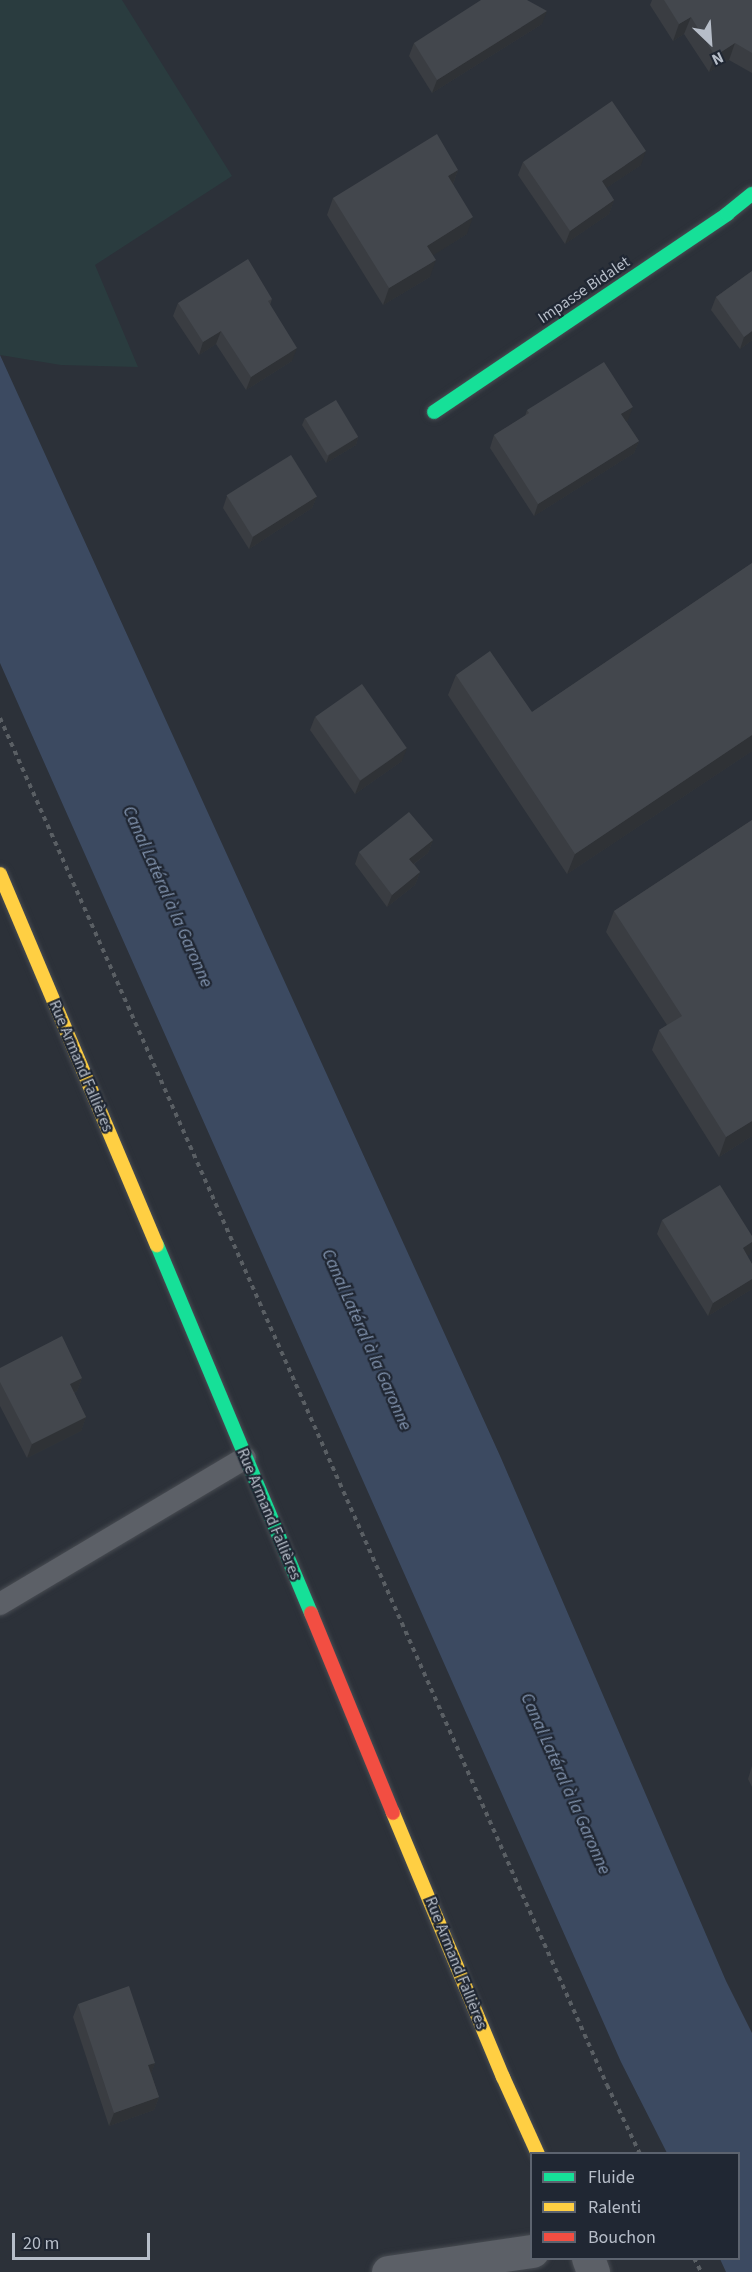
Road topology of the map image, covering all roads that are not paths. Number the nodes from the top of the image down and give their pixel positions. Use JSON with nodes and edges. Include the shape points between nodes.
{"nodes":[{"id":1,"x":752,"y":194,"type":"edge"},
{"id":2,"x":434,"y":412,"type":"dead end"},
{"id":3,"x":0,"y":874,"type":"edge"},
{"id":4,"x":245,"y":1458,"type":"junction"},
{"id":5,"x":0,"y":1604,"type":"edge"},
{"id":6,"x":537,"y":2152,"type":"edge"},
{"id":7,"x":530,"y":2251,"type":"edge"},
{"id":8,"x":388,"y":2272,"type":"edge"}],
"edges":[{"from":1,"to":2,"type":"street","name":"Impasse Bidalet"},
{"from":3,"to":4,"type":"street","name":"Rue Armand Fallières"},
{"from":4,"to":5,"type":"lane"},
{"from":4,"to":6,"type":"street","name":"Rue Armand Fallières"},
{"from":7,"to":8,"type":"street"}]}
